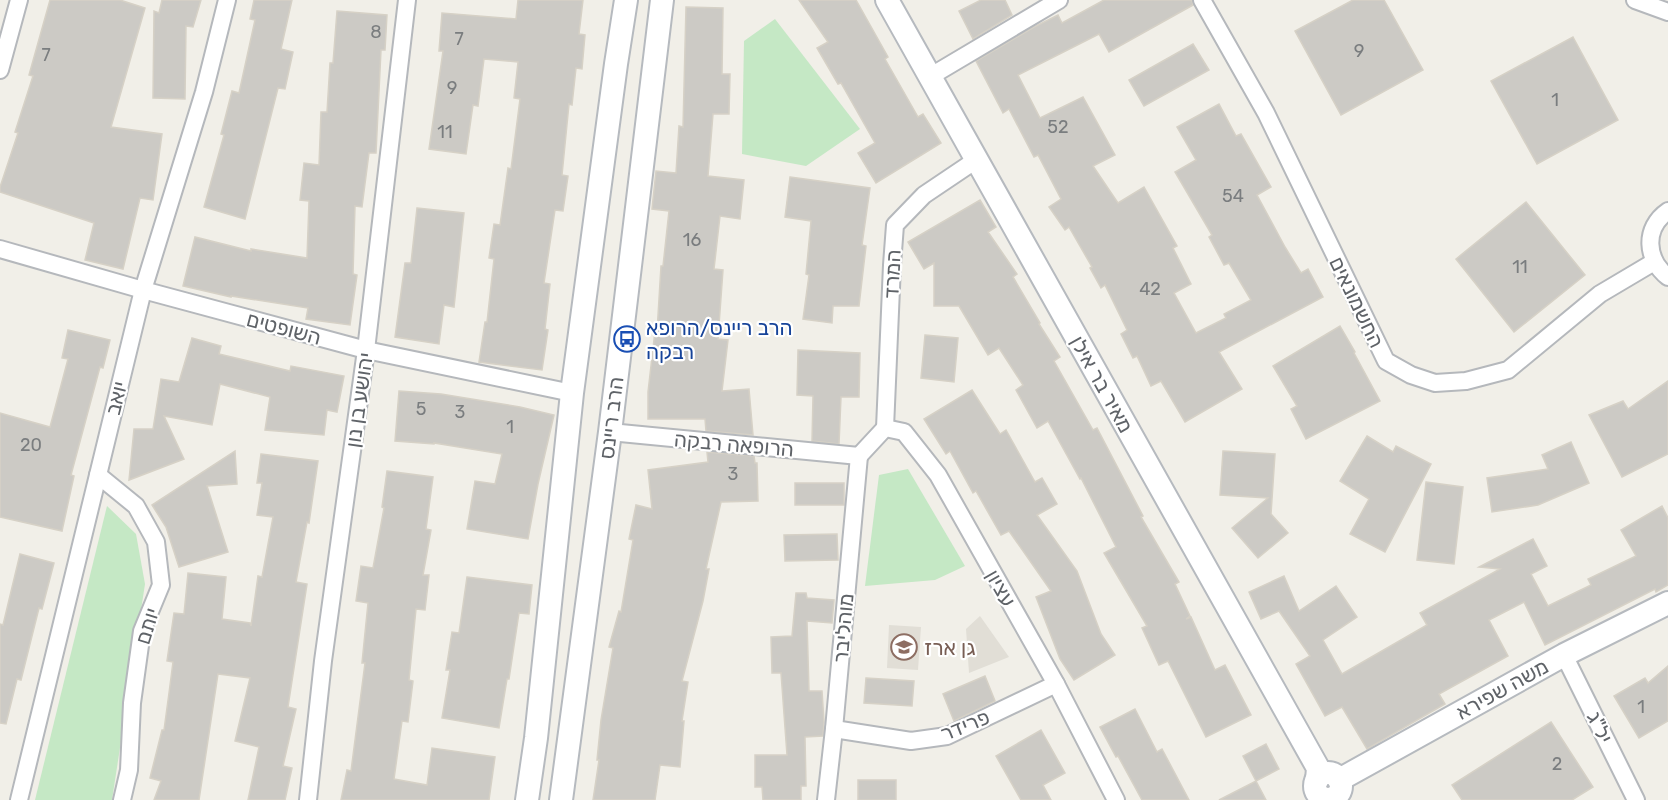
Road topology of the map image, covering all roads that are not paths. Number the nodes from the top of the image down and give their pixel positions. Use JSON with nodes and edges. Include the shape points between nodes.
{"nodes":[{"id":1,"x":19,"y":0,"type":"edge"},
{"id":2,"x":227,"y":0,"type":"edge"},
{"id":3,"x":407,"y":0,"type":"edge"},
{"id":4,"x":626,"y":0,"type":"edge"},
{"id":5,"x":662,"y":0,"type":"edge"},
{"id":6,"x":887,"y":0,"type":"edge"},
{"id":7,"x":1059,"y":0,"type":"edge"},
{"id":8,"x":1202,"y":0,"type":"edge"},
{"id":9,"x":1635,"y":0,"type":"edge"},
{"id":10,"x":1668,"y":12,"type":"edge"},
{"id":11,"x":0,"y":70,"type":"edge"},
{"id":12,"x":931,"y":76,"type":"junction"},
{"id":13,"x":976,"y":160,"type":"junction"},
{"id":14,"x":1668,"y":198,"type":"edge"},
{"id":15,"x":1665,"y":213,"type":"edge"},
{"id":16,"x":0,"y":249,"type":"edge"},
{"id":17,"x":1654,"y":262,"type":"junction"},
{"id":18,"x":1668,"y":277,"type":"edge"},
{"id":19,"x":143,"y":290,"type":"junction"},
{"id":20,"x":366,"y":350,"type":"junction"},
{"id":21,"x":572,"y":393,"type":"junction"},
{"id":22,"x":885,"y":428,"type":"junction"},
{"id":23,"x":610,"y":432,"type":"junction"},
{"id":24,"x":859,"y":456,"type":"junction"},
{"id":25,"x":98,"y":475,"type":"junction"},
{"id":26,"x":1668,"y":603,"type":"edge"},
{"id":27,"x":1564,"y":655,"type":"junction"},
{"id":28,"x":1056,"y":684,"type":"junction"},
{"id":29,"x":834,"y":729,"type":"junction"},
{"id":30,"x":1326,"y":788,"type":"edge"},
{"id":31,"x":19,"y":800,"type":"edge"},
{"id":32,"x":122,"y":800,"type":"edge"},
{"id":33,"x":308,"y":800,"type":"edge"},
{"id":34,"x":527,"y":800,"type":"edge"},
{"id":35,"x":561,"y":800,"type":"edge"},
{"id":36,"x":826,"y":800,"type":"edge"},
{"id":37,"x":1116,"y":800,"type":"edge"},
{"id":38,"x":1636,"y":800,"type":"edge"}],
"edges":[{"from":1,"to":11,"type":"street"},
{"from":2,"to":19,"type":"street","name":"יואב","via":[[204,92]]},
{"from":3,"to":20,"type":"street","name":"יהושע בן נון"},
{"from":4,"to":21,"type":"main road","name":"הרב ריינס"},
{"from":5,"to":23,"type":"main road","name":"הרב ריינס"},
{"from":6,"to":12,"type":"main road","name":"מאיר בר אילן"},
{"from":7,"to":12,"type":"street"},
{"from":8,"to":17,"type":"street","name":"החשמונאים","via":[[1266,113],[1386,361],[1394,366],[1435,383],[1466,381],[1508,370],[1600,294]]},
{"from":9,"to":10,"type":"street"},
{"from":12,"to":13,"type":"main road","name":"מאיר בר אילן"},
{"from":13,"to":22,"type":"street","name":"המרד","via":[[924,195],[895,225]]},
{"from":13,"to":30,"type":"main road","name":"מאיר בר אילן"},
{"from":14,"to":15,"type":"street"},
{"from":15,"to":17,"type":"street","via":[[1650,238]]},
{"from":16,"to":19,"type":"street","name":"השופטים"},
{"from":17,"to":18,"type":"street"},
{"from":19,"to":20,"type":"street","name":"השופטים"},
{"from":19,"to":25,"type":"street","name":"יואב"},
{"from":20,"to":21,"type":"street","name":"השופטים"},
{"from":20,"to":33,"type":"street","name":"יהושע בן נון"},
{"from":21,"to":34,"type":"main road","name":"הרב ריינס"},
{"from":22,"to":24,"type":"street"},
{"from":22,"to":28,"type":"street","name":"עציון","via":[[904,432],[938,475]]},
{"from":23,"to":24,"type":"street","name":"הרופאה רבקה"},
{"from":23,"to":35,"type":"main road","name":"הרב ריינס"},
{"from":24,"to":29,"type":"street","name":"מוהליבר"},
{"from":25,"to":31,"type":"street","name":"יואב"},
{"from":25,"to":32,"type":"street","name":"יותם","via":[[136,506],[156,542],[160,585],[142,631],[132,703],[129,770]]},
{"from":26,"to":27,"type":"main road","name":"משה שפירא"},
{"from":27,"to":30,"type":"main road","name":"משה שפירא"},
{"from":27,"to":38,"type":"street","name":"יל\"ג"},
{"from":28,"to":29,"type":"street","name":"פרידר","via":[[947,736],[911,741]]},
{"from":28,"to":37,"type":"street","name":"עציון"},
{"from":29,"to":36,"type":"street","name":"מוהליבר"}]}
